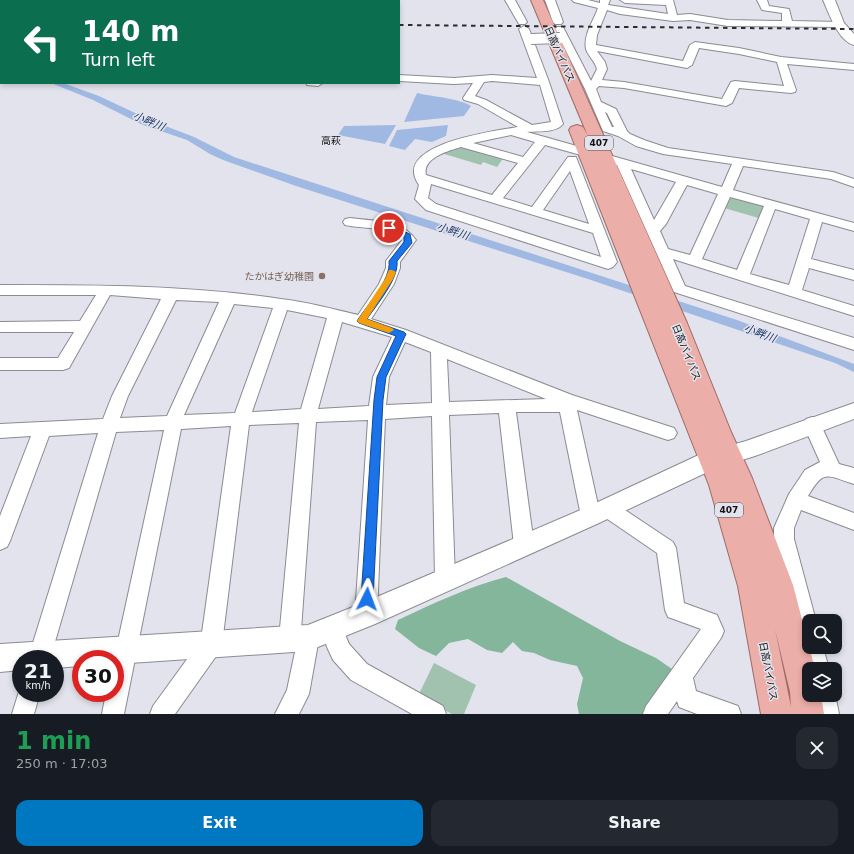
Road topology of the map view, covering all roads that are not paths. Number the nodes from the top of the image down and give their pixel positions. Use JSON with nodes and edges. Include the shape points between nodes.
{"nodes":[{"id":1,"x":510,"y":0,"type":"edge"},
{"id":2,"x":521,"y":0,"type":"edge"},
{"id":3,"x":526,"y":0,"type":"edge"},
{"id":4,"x":537,"y":0,"type":"edge"},
{"id":5,"x":541,"y":0,"type":"edge"},
{"id":6,"x":550,"y":0,"type":"edge"},
{"id":7,"x":577,"y":0,"type":"edge"},
{"id":8,"x":625,"y":0,"type":"edge"},
{"id":9,"x":762,"y":0,"type":"edge"},
{"id":10,"x":829,"y":0,"type":"edge"},
{"id":11,"x":605,"y":4,"type":"edge"},
{"id":12,"x":673,"y":18,"type":"junction"},
{"id":13,"x":787,"y":23,"type":"junction"},
{"id":14,"x":839,"y":24,"type":"junction"},
{"id":15,"x":542,"y":29,"type":"junction"},
{"id":16,"x":852,"y":37,"type":"edge"},
{"id":17,"x":586,"y":41,"type":"junction"},
{"id":18,"x":781,"y":60,"type":"junction"},
{"id":19,"x":854,"y":67,"type":"edge"},
{"id":20,"x":400,"y":78,"type":"edge"},
{"id":21,"x":480,"y":80,"type":"junction"},
{"id":22,"x":544,"y":82,"type":"junction"},
{"id":23,"x":593,"y":86,"type":"junction"},
{"id":24,"x":528,"y":128,"type":"junction"},
{"id":25,"x":513,"y":131,"type":"junction"},
{"id":26,"x":542,"y":141,"type":"junction"},
{"id":27,"x":461,"y":143,"type":"junction"},
{"id":28,"x":586,"y":152,"type":"junction"},
{"id":29,"x":605,"y":158,"type":"junction"},
{"id":30,"x":525,"y":162,"type":"junction"},
{"id":31,"x":739,"y":162,"type":"junction"},
{"id":32,"x":622,"y":163,"type":"junction"},
{"id":33,"x":420,"y":177,"type":"junction"},
{"id":34,"x":682,"y":180,"type":"junction"},
{"id":35,"x":854,"y":183,"type":"edge"},
{"id":36,"x":726,"y":192,"type":"junction"},
{"id":37,"x":495,"y":199,"type":"junction"},
{"id":38,"x":771,"y":204,"type":"junction"},
{"id":39,"x":536,"y":212,"type":"junction"},
{"id":40,"x":817,"y":217,"type":"junction"},
{"id":41,"x":350,"y":222,"type":"dead end"},
{"id":42,"x":854,"y":227,"type":"edge"},
{"id":43,"x":654,"y":230,"type":"junction"},
{"id":44,"x":599,"y":231,"type":"junction"},
{"id":45,"x":663,"y":252,"type":"junction"},
{"id":46,"x":694,"y":261,"type":"junction"},
{"id":47,"x":804,"y":262,"type":"junction"},
{"id":48,"x":854,"y":275,"type":"edge"},
{"id":49,"x":742,"y":276,"type":"junction"},
{"id":50,"x":0,"y":290,"type":"edge"},
{"id":51,"x":106,"y":290,"type":"junction"},
{"id":52,"x":794,"y":292,"type":"junction"},
{"id":53,"x":171,"y":294,"type":"junction"},
{"id":54,"x":229,"y":298,"type":"junction"},
{"id":55,"x":282,"y":304,"type":"junction"},
{"id":56,"x":854,"y":310,"type":"edge"},
{"id":57,"x":336,"y":315,"type":"junction"},
{"id":58,"x":362,"y":321,"type":"junction"},
{"id":59,"x":0,"y":326,"type":"edge"},
{"id":60,"x":85,"y":326,"type":"junction"},
{"id":61,"x":401,"y":334,"type":"junction"},
{"id":62,"x":854,"y":344,"type":"edge"},
{"id":63,"x":439,"y":349,"type":"junction"},
{"id":64,"x":0,"y":364,"type":"edge"},
{"id":65,"x":567,"y":403,"type":"junction"},
{"id":66,"x":506,"y":406,"type":"junction"},
{"id":67,"x":440,"y":409,"type":"junction"},
{"id":68,"x":854,"y":411,"type":"edge"},
{"id":69,"x":377,"y":412,"type":"junction"},
{"id":70,"x":308,"y":415,"type":"junction"},
{"id":71,"x":241,"y":419,"type":"junction"},
{"id":72,"x":174,"y":422,"type":"junction"},
{"id":73,"x":812,"y":424,"type":"junction"},
{"id":74,"x":109,"y":425,"type":"junction"},
{"id":75,"x":42,"y":430,"type":"junction"},
{"id":76,"x":0,"y":431,"type":"edge"},
{"id":77,"x":668,"y":433,"type":"dead end"},
{"id":78,"x":721,"y":458,"type":"junction"},
{"id":79,"x":832,"y":468,"type":"junction"},
{"id":80,"x":854,"y":476,"type":"edge"},
{"id":81,"x":796,"y":500,"type":"junction"},
{"id":82,"x":599,"y":512,"type":"junction"},
{"id":83,"x":854,"y":522,"type":"edge"},
{"id":84,"x":0,"y":541,"type":"edge"},
{"id":85,"x":524,"y":545,"type":"junction"},
{"id":86,"x":445,"y":579,"type":"junction"},
{"id":87,"x":804,"y":614,"type":"edge"},
{"id":88,"x":366,"y":615,"type":"junction"},
{"id":89,"x":310,"y":635,"type":"junction"},
{"id":90,"x":211,"y":644,"type":"junction"},
{"id":91,"x":127,"y":649,"type":"junction"},
{"id":92,"x":42,"y":650,"type":"edge"},
{"id":93,"x":64,"y":655,"type":"edge"},
{"id":94,"x":0,"y":658,"type":"edge"},
{"id":95,"x":12,"y":658,"type":"edge"},
{"id":96,"x":681,"y":676,"type":"junction"},
{"id":97,"x":26,"y":702,"type":"edge"},
{"id":98,"x":825,"y":702,"type":"edge"},
{"id":99,"x":688,"y":706,"type":"edge"},
{"id":100,"x":23,"y":714,"type":"edge"},
{"id":101,"x":113,"y":714,"type":"edge"},
{"id":102,"x":161,"y":714,"type":"edge"},
{"id":103,"x":286,"y":714,"type":"edge"},
{"id":104,"x":435,"y":714,"type":"edge"},
{"id":105,"x":654,"y":714,"type":"edge"},
{"id":106,"x":730,"y":714,"type":"edge"},
{"id":107,"x":777,"y":714,"type":"edge"},
{"id":108,"x":808,"y":714,"type":"edge"},
{"id":109,"x":828,"y":714,"type":"edge"}],
"edges":[{"from":1,"to":15,"type":"street"},
{"from":2,"to":15,"type":"highway","number":"407"},
{"from":3,"to":15,"type":"highway","name":"日高バイパス","number":"407"},
{"from":4,"to":15,"type":"highway","name":"日高バイパス","number":"407"},
{"from":5,"to":15,"type":"highway","number":"407"},
{"from":6,"to":15,"type":"street"},
{"from":7,"to":11,"type":"street"},
{"from":8,"to":12,"type":"street","via":[[670,2]]},
{"from":9,"to":13,"type":"street","via":[[765,8],[786,10]]},
{"from":10,"to":14,"type":"street"},
{"from":11,"to":12,"type":"street"},
{"from":11,"to":17,"type":"street"},
{"from":12,"to":13,"type":"street","via":[[690,17],[728,23]]},
{"from":13,"to":14,"type":"street"},
{"from":14,"to":16,"type":"street"},
{"from":15,"to":17,"type":"street"},
{"from":15,"to":22,"type":"street"},
{"from":15,"to":23,"type":"street"},
{"from":15,"to":28,"type":"highway","name":"日高バイパス","number":"407"},
{"from":15,"to":29,"type":"highway","name":"日高バイパス","number":"407"},
{"from":17,"to":18,"type":"street","via":[[687,65],[695,45],[739,50]]},
{"from":17,"to":23,"type":"street","via":[[602,65]]},
{"from":18,"to":19,"type":"street"},
{"from":18,"to":23,"type":"street","via":[[791,90],[735,84],[726,103],[624,85]]},
{"from":20,"to":21,"type":"street"},
{"from":21,"to":22,"type":"street","via":[[492,78]]},
{"from":21,"to":24,"type":"street","via":[[468,98],[482,102]]},
{"from":22,"to":24,"type":"street","via":[[557,124]]},
{"from":23,"to":31,"type":"street","via":[[597,104],[612,111],[622,133],[640,143],[667,151]]},
{"from":24,"to":25,"type":"street"},
{"from":25,"to":26,"type":"street"},
{"from":25,"to":27,"type":"street"},
{"from":26,"to":28,"type":"street"},
{"from":26,"to":30,"type":"street"},
{"from":27,"to":30,"type":"street"},
{"from":27,"to":33,"type":"street","via":[[440,149],[422,162],[419,168]]},
{"from":28,"to":29,"type":"street"},
{"from":28,"to":78,"type":"highway","name":"日高バイパス","number":"407","via":[[652,315]]},
{"from":29,"to":32,"type":"street"},
{"from":29,"to":78,"type":"highway","name":"日高バイパス","number":"407","via":[[676,323]]},
{"from":30,"to":37,"type":"street"},
{"from":31,"to":35,"type":"street","via":[[833,176]]},
{"from":31,"to":36,"type":"street"},
{"from":32,"to":34,"type":"street"},
{"from":32,"to":43,"type":"street"},
{"from":33,"to":37,"type":"street"},
{"from":33,"to":44,"type":"street","via":[[425,185],[421,200],[431,207],[608,264],[610,262]]},
{"from":34,"to":36,"type":"street"},
{"from":34,"to":43,"type":"street"},
{"from":36,"to":38,"type":"street"},
{"from":36,"to":46,"type":"street"},
{"from":37,"to":39,"type":"street"},
{"from":38,"to":40,"type":"street"},
{"from":38,"to":49,"type":"street"},
{"from":39,"to":44,"type":"street"},
{"from":39,"to":44,"type":"street","via":[[572,160]]},
{"from":40,"to":42,"type":"street"},
{"from":40,"to":47,"type":"street"},
{"from":41,"to":58,"type":"street","via":[[389,228],[408,236],[409,240],[393,261],[394,268],[389,279]]},
{"from":43,"to":45,"type":"street"},
{"from":45,"to":46,"type":"street"},
{"from":45,"to":62,"type":"street","via":[[679,288]]},
{"from":46,"to":49,"type":"street"},
{"from":47,"to":48,"type":"street"},
{"from":47,"to":52,"type":"street"},
{"from":49,"to":52,"type":"street"},
{"from":50,"to":51,"type":"street"},
{"from":51,"to":53,"type":"street"},
{"from":51,"to":60,"type":"street"},
{"from":52,"to":56,"type":"street"},
{"from":53,"to":54,"type":"street"},
{"from":53,"to":74,"type":"street","via":[[120,396]]},
{"from":54,"to":55,"type":"street"},
{"from":54,"to":72,"type":"street","via":[[176,412]]},
{"from":55,"to":57,"type":"street"},
{"from":55,"to":71,"type":"street"},
{"from":57,"to":58,"type":"street"},
{"from":57,"to":70,"type":"street"},
{"from":58,"to":61,"type":"street"},
{"from":59,"to":60,"type":"street"},
{"from":60,"to":64,"type":"street","via":[[62,364]]},
{"from":61,"to":63,"type":"street"},
{"from":61,"to":69,"type":"street","via":[[381,377]]},
{"from":63,"to":65,"type":"street"},
{"from":63,"to":67,"type":"street"},
{"from":65,"to":66,"type":"street"},
{"from":65,"to":77,"type":"street"},
{"from":65,"to":82,"type":"street"},
{"from":66,"to":67,"type":"street"},
{"from":66,"to":85,"type":"street"},
{"from":67,"to":69,"type":"street"},
{"from":67,"to":86,"type":"street"},
{"from":68,"to":73,"type":"street"},
{"from":69,"to":70,"type":"street"},
{"from":69,"to":88,"type":"street"},
{"from":70,"to":71,"type":"street"},
{"from":70,"to":89,"type":"street"},
{"from":71,"to":72,"type":"street"},
{"from":71,"to":90,"type":"street"},
{"from":72,"to":74,"type":"street"},
{"from":72,"to":91,"type":"street"},
{"from":73,"to":78,"type":"street"},
{"from":73,"to":79,"type":"street"},
{"from":74,"to":75,"type":"street"},
{"from":74,"to":92,"type":"street"},
{"from":75,"to":76,"type":"street"},
{"from":75,"to":84,"type":"street"},
{"from":78,"to":82,"type":"street"},
{"from":78,"to":107,"type":"highway","name":"日高バイパス","number":"407","via":[[722,485],[752,586]]},
{"from":78,"to":108,"type":"highway","name":"日高バイパス","number":"407","via":[[779,585]]},
{"from":79,"to":80,"type":"street"},
{"from":79,"to":81,"type":"street","via":[[820,469],[811,475]]},
{"from":81,"to":83,"type":"street"},
{"from":81,"to":87,"type":"street","via":[[784,528],[784,540]]},
{"from":82,"to":85,"type":"street"},
{"from":82,"to":96,"type":"street","via":[[666,548],[675,610],[710,622],[713,631]]},
{"from":85,"to":86,"type":"street"},
{"from":86,"to":88,"type":"street"},
{"from":88,"to":89,"type":"street"},
{"from":89,"to":90,"type":"street"},
{"from":89,"to":103,"type":"street","via":[[298,694]]},
{"from":89,"to":104,"type":"street","via":[[335,640],[341,652],[360,672]]},
{"from":90,"to":91,"type":"street"},
{"from":90,"to":102,"type":"street"},
{"from":91,"to":93,"type":"street"},
{"from":91,"to":101,"type":"street"},
{"from":94,"to":95,"type":"street"},
{"from":96,"to":99,"type":"street"},
{"from":96,"to":105,"type":"street"},
{"from":97,"to":100,"type":"street"},
{"from":98,"to":109,"type":"street"},
{"from":99,"to":106,"type":"street"}]}
